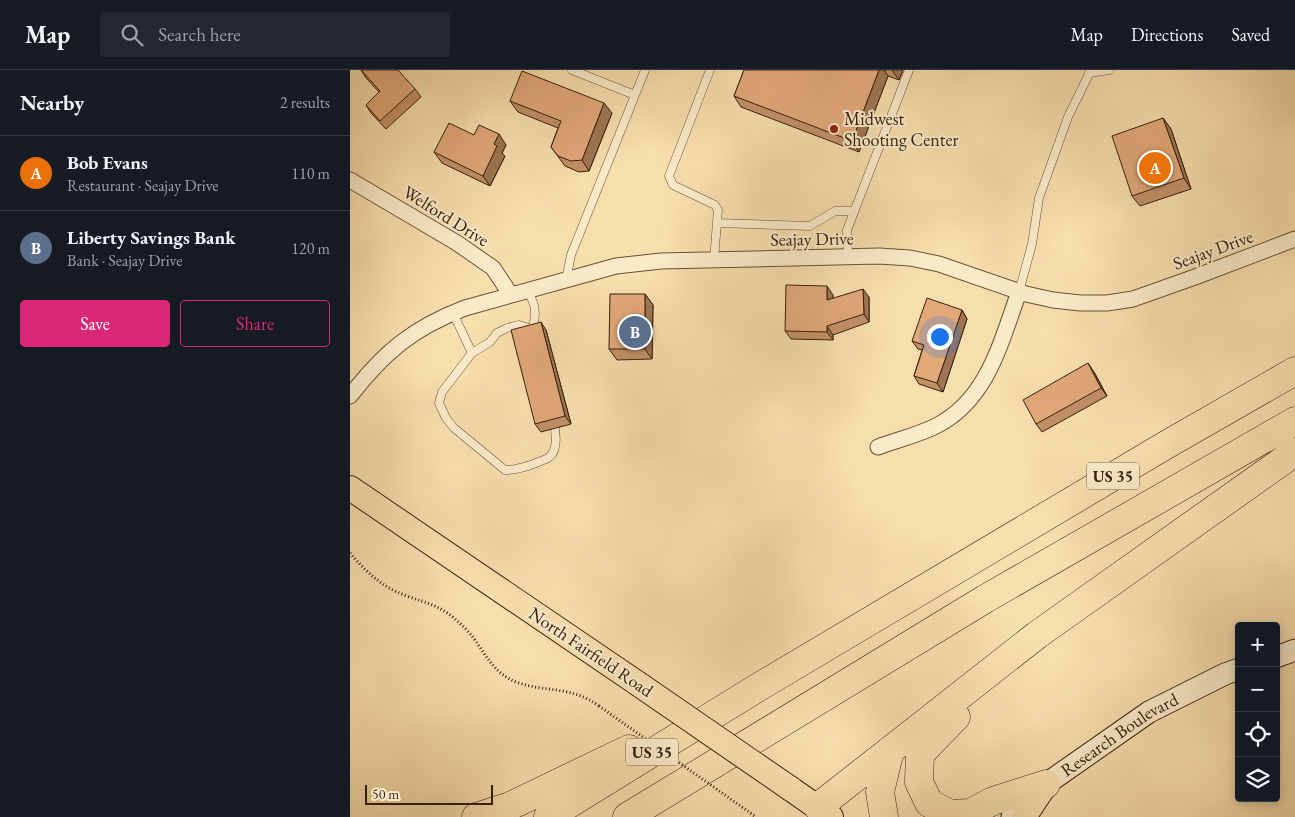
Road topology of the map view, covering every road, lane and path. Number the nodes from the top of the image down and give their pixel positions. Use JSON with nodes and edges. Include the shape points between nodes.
{"nodes":[{"id":1,"x":572,"y":70,"type":"edge"},
{"id":2,"x":646,"y":70,"type":"edge"},
{"id":3,"x":710,"y":70,"type":"edge"},
{"id":4,"x":909,"y":70,"type":"edge"},
{"id":5,"x":1109,"y":70,"type":"edge"},
{"id":6,"x":1090,"y":72,"type":"edge"},
{"id":7,"x":635,"y":95,"type":"junction"},
{"id":8,"x":350,"y":180,"type":"edge"},
{"id":9,"x":854,"y":211,"type":"junction"},
{"id":10,"x":717,"y":223,"type":"junction"},
{"id":11,"x":1295,"y":239,"type":"edge"},
{"id":12,"x":848,"y":257,"type":"junction"},
{"id":13,"x":714,"y":260,"type":"junction"},
{"id":14,"x":566,"y":280,"type":"junction"},
{"id":15,"x":527,"y":291,"type":"junction"},
{"id":16,"x":1020,"y":292,"type":"junction"},
{"id":17,"x":512,"y":296,"type":"junction"},
{"id":18,"x":453,"y":313,"type":"junction"},
{"id":19,"x":532,"y":329,"type":"junction"},
{"id":20,"x":533,"y":344,"type":"edge"},
{"id":21,"x":472,"y":353,"type":"junction"},
{"id":22,"x":1295,"y":371,"type":"edge"},
{"id":23,"x":350,"y":396,"type":"edge"},
{"id":24,"x":550,"y":409,"type":"edge"},
{"id":25,"x":1295,"y":421,"type":"edge"},
{"id":26,"x":878,"y":447,"type":"dead end"},
{"id":27,"x":1295,"y":452,"type":"edge"},
{"id":28,"x":350,"y":488,"type":"edge"},
{"id":29,"x":350,"y":553,"type":"edge"},
{"id":30,"x":1037,"y":635,"type":"junction"},
{"id":31,"x":1295,"y":650,"type":"edge"},
{"id":32,"x":1280,"y":656,"type":"edge"},
{"id":33,"x":1235,"y":670,"type":"edge"},
{"id":34,"x":757,"y":688,"type":"junction"},
{"id":35,"x":890,"y":750,"type":"junction"},
{"id":36,"x":1046,"y":784,"type":"junction"},
{"id":37,"x":825,"y":812,"type":"edge"},
{"id":38,"x":476,"y":817,"type":"edge"},
{"id":39,"x":548,"y":817,"type":"edge"},
{"id":40,"x":627,"y":817,"type":"edge"},
{"id":41,"x":756,"y":817,"type":"edge"},
{"id":42,"x":884,"y":817,"type":"edge"},
{"id":43,"x":1012,"y":817,"type":"edge"},
{"id":44,"x":1024,"y":817,"type":"edge"}],
"edges":[{"from":1,"to":7,"type":"lane"},
{"from":2,"to":7,"type":"lane"},
{"from":3,"to":10,"type":"lane","via":[[669,176],[673,185],[715,205]]},
{"from":4,"to":9,"type":"lane"},
{"from":5,"to":6,"type":"lane"},
{"from":6,"to":16,"type":"lane","via":[[1068,117],[1040,198]]},
{"from":7,"to":14,"type":"lane","via":[[571,255]]},
{"from":8,"to":17,"type":"street","name":"Welford Drive","via":[[493,268]]},
{"from":9,"to":10,"type":"lane","via":[[835,212],[810,226]]},
{"from":9,"to":12,"type":"lane","via":[[847,230]]},
{"from":10,"to":13,"type":"lane"},
{"from":11,"to":16,"type":"street","name":"Seajay Drive","via":[[1133,299],[1080,303]]},
{"from":12,"to":13,"type":"street","name":"Seajay Drive"},
{"from":12,"to":16,"type":"street","name":"Seajay Drive","via":[[910,258],[940,264]]},
{"from":13,"to":14,"type":"street","name":"Seajay Drive","via":[[616,266]]},
{"from":14,"to":15,"type":"street","name":"Seajay Drive"},
{"from":15,"to":17,"type":"street","name":"Seajay Drive"},
{"from":15,"to":19,"type":"lane","via":[[535,307]]},
{"from":16,"to":26,"type":"street","via":[[989,372],[969,401],[936,426]]},
{"from":17,"to":18,"type":"street","name":"Seajay Drive"},
{"from":18,"to":21,"type":"lane"},
{"from":18,"to":23,"type":"street","name":"Seajay Drive","via":[[412,334],[389,352]]},
{"from":19,"to":20,"type":"lane"},
{"from":19,"to":21,"type":"lane","via":[[519,325],[507,328]]},
{"from":21,"to":24,"type":"lane","via":[[442,392],[439,404],[454,428],[505,470],[522,468],[553,454],[556,428]]},
{"from":22,"to":34,"type":"highway","number":"US 35"},
{"from":25,"to":40,"type":"highway","number":"US 35","via":[[985,599]]},
{"from":27,"to":30,"type":"highway"},
{"from":28,"to":37,"type":"main road","name":"North Fairfield Road","bridge":true},
{"from":29,"to":41,"type":"path","bridge":true,"via":[[383,585],[434,605],[454,618],[471,635],[496,671],[515,682],[570,691],[589,698]]},
{"from":30,"to":35,"type":"highway"},
{"from":30,"to":36,"type":"highway","via":[[920,754],[919,782],[929,803],[950,814],[970,814],[993,801]]},
{"from":31,"to":32,"type":"main road"},
{"from":33,"to":36,"type":"main road","name":"Research Boulevard","via":[[1149,712]]},
{"from":34,"to":38,"type":"highway","via":[[510,806]]},
{"from":34,"to":39,"type":"highway","number":"US 35"},
{"from":35,"to":37,"type":"highway"},
{"from":35,"to":42,"type":"highway","via":[[880,792]]},
{"from":36,"to":43,"type":"main road","name":"Research Boulevard"},
{"from":36,"to":44,"type":"main road"}]}
